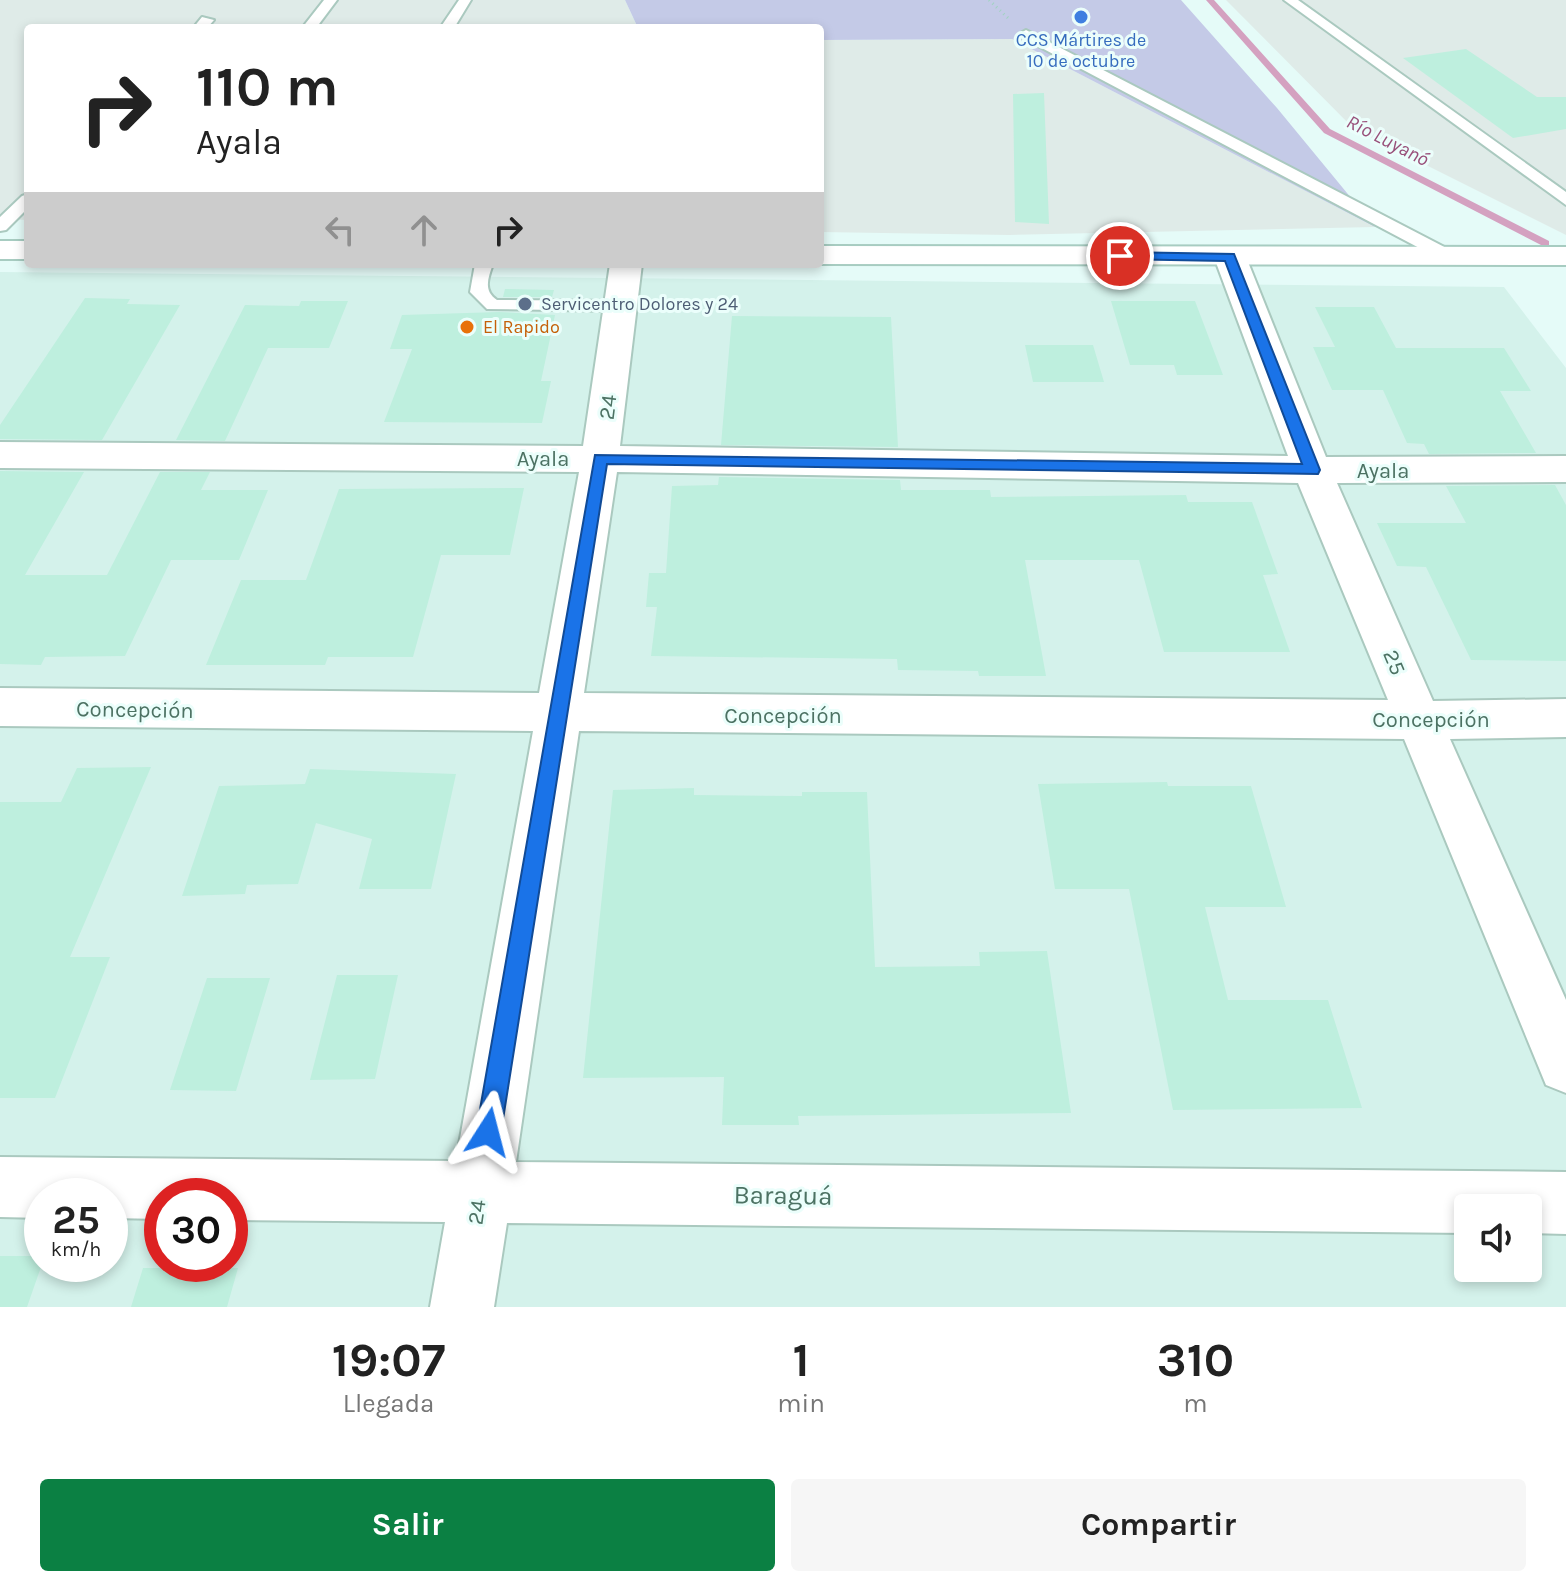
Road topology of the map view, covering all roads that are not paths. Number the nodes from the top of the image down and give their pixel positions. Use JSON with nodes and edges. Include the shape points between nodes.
{"nodes":[{"id":1,"x":331,"y":0,"type":"edge"},
{"id":2,"x":465,"y":0,"type":"edge"},
{"id":3,"x":1290,"y":0,"type":"edge"},
{"id":4,"x":312,"y":24,"type":"edge"},
{"id":5,"x":450,"y":24,"type":"edge"},
{"id":6,"x":1026,"y":34,"type":"dead end"},
{"id":7,"x":1566,"y":200,"type":"edge"},
{"id":8,"x":24,"y":203,"type":"edge"},
{"id":9,"x":0,"y":226,"type":"edge"},
{"id":10,"x":0,"y":250,"type":"edge"},
{"id":11,"x":24,"y":250,"type":"edge"},
{"id":12,"x":824,"y":255,"type":"edge"},
{"id":13,"x":1448,"y":256,"type":"junction"},
{"id":14,"x":1566,"y":256,"type":"edge"},
{"id":15,"x":1230,"y":257,"type":"junction"},
{"id":16,"x":483,"y":268,"type":"edge"},
{"id":17,"x":623,"y":285,"type":"edge"},
{"id":18,"x":0,"y":455,"type":"edge"},
{"id":19,"x":600,"y":459,"type":"junction"},
{"id":20,"x":1566,"y":469,"type":"edge"},
{"id":21,"x":1312,"y":470,"type":"junction"},
{"id":22,"x":0,"y":707,"type":"edge"},
{"id":23,"x":557,"y":713,"type":"junction"},
{"id":24,"x":1566,"y":718,"type":"edge"},
{"id":25,"x":1420,"y":720,"type":"junction"},
{"id":26,"x":1566,"y":1065,"type":"edge"},
{"id":27,"x":0,"y":1187,"type":"edge"},
{"id":28,"x":479,"y":1191,"type":"junction"},
{"id":29,"x":1566,"y":1203,"type":"edge"},
{"id":30,"x":462,"y":1307,"type":"edge"}],
"edges":[{"from":1,"to":4,"type":"lane"},
{"from":2,"to":5,"type":"lane"},
{"from":3,"to":7,"type":"lane"},
{"from":6,"to":13,"type":"lane"},
{"from":8,"to":9,"type":"lane"},
{"from":10,"to":11,"type":"street"},
{"from":12,"to":15,"type":"street"},
{"from":13,"to":14,"type":"street"},
{"from":13,"to":15,"type":"street"},
{"from":15,"to":21,"type":"street","name":"25"},
{"from":16,"to":17,"type":"lane","via":[[477,288],[493,305]]},
{"from":17,"to":19,"type":"street","name":"24"},
{"from":18,"to":19,"type":"street","name":"Ayala"},
{"from":19,"to":21,"type":"street","name":"Ayala"},
{"from":19,"to":23,"type":"street","name":"24"},
{"from":20,"to":21,"type":"street","name":"Ayala"},
{"from":21,"to":25,"type":"street","name":"25"},
{"from":22,"to":23,"type":"street","name":"Concepción"},
{"from":23,"to":25,"type":"street","name":"Concepción"},
{"from":23,"to":28,"type":"street","name":"24"},
{"from":24,"to":25,"type":"street","name":"Concepción"},
{"from":25,"to":26,"type":"street","name":"25"},
{"from":27,"to":28,"type":"street","name":"Baraguá"},
{"from":28,"to":29,"type":"street","name":"Baraguá"},
{"from":28,"to":30,"type":"street","name":"24"}]}
